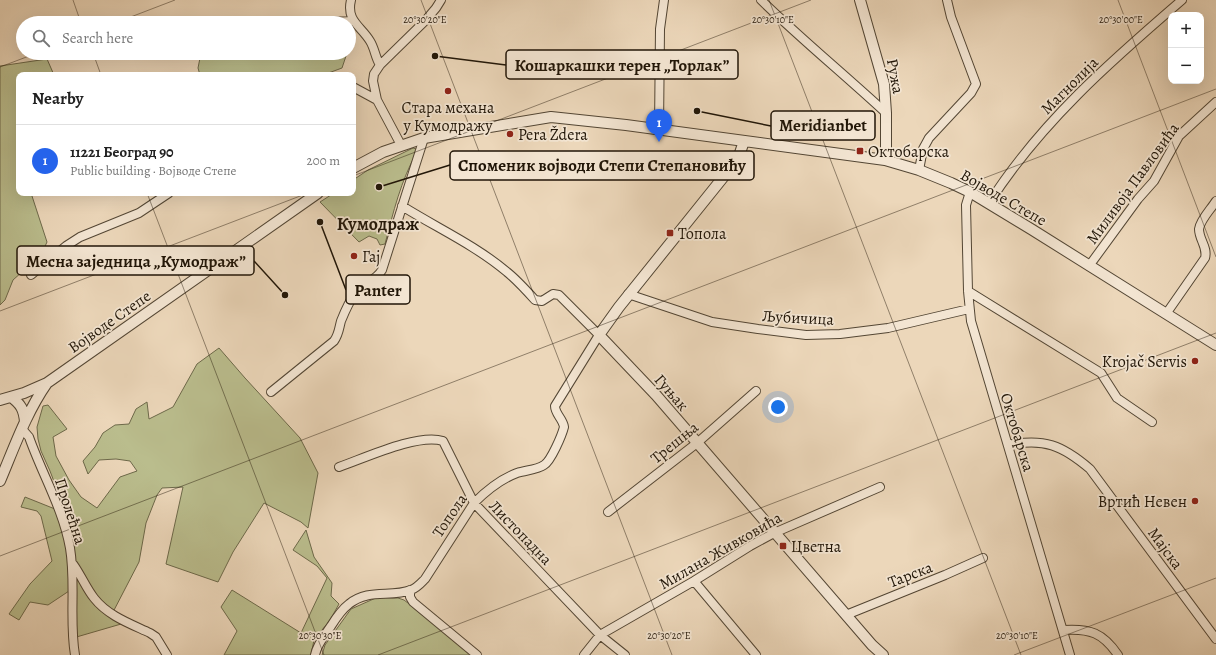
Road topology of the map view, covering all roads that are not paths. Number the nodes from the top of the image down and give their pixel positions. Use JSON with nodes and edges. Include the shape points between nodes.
{"nodes":[{"id":1,"x":351,"y":0,"type":"edge"},
{"id":2,"x":441,"y":0,"type":"edge"},
{"id":3,"x":664,"y":0,"type":"edge"},
{"id":4,"x":761,"y":0,"type":"edge"},
{"id":5,"x":860,"y":0,"type":"edge"},
{"id":6,"x":947,"y":0,"type":"edge"},
{"id":7,"x":1182,"y":0,"type":"edge"},
{"id":8,"x":352,"y":16,"type":"edge"},
{"id":9,"x":356,"y":25,"type":"edge"},
{"id":10,"x":380,"y":65,"type":"junction"},
{"id":11,"x":356,"y":89,"type":"edge"},
{"id":12,"x":377,"y":100,"type":"junction"},
{"id":13,"x":1216,"y":102,"type":"edge"},
{"id":14,"x":886,"y":113,"type":"junction"},
{"id":15,"x":659,"y":129,"type":"junction"},
{"id":16,"x":424,"y":138,"type":"junction"},
{"id":17,"x":744,"y":141,"type":"junction"},
{"id":18,"x":401,"y":145,"type":"junction"},
{"id":19,"x":885,"y":160,"type":"junction"},
{"id":20,"x":356,"y":166,"type":"edge"},
{"id":21,"x":919,"y":170,"type":"junction"},
{"id":22,"x":970,"y":192,"type":"junction"},
{"id":23,"x":165,"y":196,"type":"edge"},
{"id":24,"x":314,"y":196,"type":"edge"},
{"id":25,"x":1216,"y":201,"type":"edge"},
{"id":26,"x":989,"y":203,"type":"junction"},
{"id":27,"x":402,"y":206,"type":"junction"},
{"id":28,"x":1089,"y":266,"type":"junction"},
{"id":29,"x":31,"y":275,"type":"dead end"},
{"id":30,"x":968,"y":291,"type":"junction"},
{"id":31,"x":628,"y":294,"type":"junction"},
{"id":32,"x":969,"y":308,"type":"junction"},
{"id":33,"x":1166,"y":314,"type":"junction"},
{"id":34,"x":599,"y":335,"type":"junction"},
{"id":35,"x":1216,"y":345,"type":"edge"},
{"id":36,"x":47,"y":383,"type":"junction"},
{"id":37,"x":756,"y":391,"type":"dead end"},
{"id":38,"x":271,"y":392,"type":"dead end"},
{"id":39,"x":11,"y":397,"type":"junction"},
{"id":40,"x":0,"y":400,"type":"edge"},
{"id":41,"x":1152,"y":422,"type":"dead end"},
{"id":42,"x":24,"y":425,"type":"junction"},
{"id":43,"x":697,"y":443,"type":"junction"},
{"id":44,"x":1008,"y":445,"type":"junction"},
{"id":45,"x":339,"y":467,"type":"dead end"},
{"id":46,"x":0,"y":481,"type":"edge"},
{"id":47,"x":880,"y":488,"type":"dead end"},
{"id":48,"x":474,"y":503,"type":"junction"},
{"id":49,"x":608,"y":512,"type":"dead end"},
{"id":50,"x":774,"y":533,"type":"junction"},
{"id":51,"x":983,"y":558,"type":"dead end"},
{"id":52,"x":72,"y":563,"type":"junction"},
{"id":53,"x":694,"y":581,"type":"junction"},
{"id":54,"x":410,"y":590,"type":"junction"},
{"id":55,"x":846,"y":615,"type":"junction"},
{"id":56,"x":1063,"y":630,"type":"junction"},
{"id":57,"x":600,"y":635,"type":"junction"},
{"id":58,"x":1216,"y":639,"type":"edge"},
{"id":59,"x":75,"y":655,"type":"edge"},
{"id":60,"x":167,"y":655,"type":"edge"},
{"id":61,"x":315,"y":655,"type":"edge"},
{"id":62,"x":477,"y":655,"type":"edge"},
{"id":63,"x":584,"y":655,"type":"edge"},
{"id":64,"x":624,"y":655,"type":"edge"},
{"id":65,"x":756,"y":655,"type":"edge"},
{"id":66,"x":883,"y":655,"type":"edge"},
{"id":67,"x":1070,"y":655,"type":"edge"},
{"id":68,"x":1118,"y":655,"type":"edge"}],
"edges":[{"from":1,"to":8,"type":"street","via":[[349,7]]},
{"from":2,"to":10,"type":"street","via":[[425,22]]},
{"from":3,"to":15,"type":"street","via":[[660,29]]},
{"from":4,"to":14,"type":"street"},
{"from":5,"to":14,"type":"street","name":"Ружа","via":[[882,74],[886,92]]},
{"from":6,"to":21,"type":"street","via":[[976,86],[929,138],[923,149]]},
{"from":7,"to":26,"type":"street","name":"Магнолија","via":[[1102,70],[1052,121],[1023,155]]},
{"from":9,"to":10,"type":"street","via":[[371,43]]},
{"from":10,"to":12,"type":"street","via":[[374,74],[373,82]]},
{"from":11,"to":12,"type":"street"},
{"from":12,"to":18,"type":"street"},
{"from":13,"to":28,"type":"street","name":"Миливоја Павловића","via":[[1178,136],[1154,181]]},
{"from":14,"to":19,"type":"street","name":"Ружа"},
{"from":15,"to":16,"type":"street","name":"Војводе Степе","via":[[551,117]]},
{"from":15,"to":17,"type":"street","name":"Војводе Степе"},
{"from":16,"to":18,"type":"street","name":"Војводе Степе"},
{"from":16,"to":27,"type":"street"},
{"from":17,"to":19,"type":"street","name":"Војводе Степе"},
{"from":17,"to":31,"type":"street","name":"Топола","via":[[739,156],[729,170]]},
{"from":18,"to":20,"type":"street","name":"Војводе Степе"},
{"from":19,"to":21,"type":"street","name":"Војводе Степе"},
{"from":21,"to":22,"type":"street","name":"Војводе Степе"},
{"from":22,"to":26,"type":"street","name":"Војводе Степе"},
{"from":22,"to":30,"type":"street","name":"Октобарска","via":[[966,205]]},
{"from":23,"to":29,"type":"street","via":[[139,213],[80,237]]},
{"from":24,"to":36,"type":"street","name":"Војводе Степе"},
{"from":25,"to":33,"type":"street","via":[[1200,228],[1200,236],[1206,251],[1205,258]]},
{"from":26,"to":28,"type":"street","name":"Војводе Степе"},
{"from":27,"to":34,"type":"street","name":"Гуњак","via":[[500,266],[535,300],[542,300],[552,294],[559,295]]},
{"from":27,"to":38,"type":"street","via":[[382,270],[375,279],[356,292],[334,341]]},
{"from":28,"to":33,"type":"street","name":"Војводе Степе"},
{"from":30,"to":32,"type":"street","name":"Октобарска"},
{"from":30,"to":41,"type":"street","via":[[1101,373],[1117,398]]},
{"from":31,"to":32,"type":"street","name":"Љубичица","via":[[712,322],[806,335],[888,328]]},
{"from":31,"to":34,"type":"street","name":"Топола"},
{"from":32,"to":44,"type":"street","name":"Октобарска"},
{"from":33,"to":35,"type":"street","name":"Војводе Степе"},
{"from":34,"to":43,"type":"street","name":"Гуњак"},
{"from":34,"to":48,"type":"street","name":"Топола","via":[[555,406],[564,427],[547,462],[539,468],[507,477]]},
{"from":36,"to":39,"type":"street"},
{"from":36,"to":42,"type":"street","name":"Војводе Степе"},
{"from":37,"to":43,"type":"street","name":"Трешња"},
{"from":39,"to":40,"type":"street"},
{"from":39,"to":42,"type":"street","via":[[23,409]]},
{"from":42,"to":46,"type":"street","name":"Војводе Степе"},
{"from":42,"to":52,"type":"street","name":"Пролећна","via":[[60,511]]},
{"from":43,"to":49,"type":"street","name":"Трешња"},
{"from":43,"to":50,"type":"street","name":"Гуњак"},
{"from":44,"to":56,"type":"street","name":"Октобарска"},
{"from":44,"to":58,"type":"street","name":"Мајска","via":[[1025,442],[1058,447],[1076,456],[1090,469]]},
{"from":45,"to":48,"type":"street","name":"Листопадна","via":[[412,441],[436,438],[443,441]]},
{"from":47,"to":50,"type":"street","name":"Милана Живковића"},
{"from":48,"to":54,"type":"street","name":"Топола","via":[[425,579]]},
{"from":48,"to":57,"type":"street","name":"Листопадна"},
{"from":50,"to":53,"type":"street","name":"Милана Живковића"},
{"from":50,"to":55,"type":"street","name":"Гуњак"},
{"from":51,"to":55,"type":"street","name":"Тарска","via":[[945,576]]},
{"from":52,"to":59,"type":"street","name":"Пролећна"},
{"from":52,"to":60,"type":"street","via":[[102,606],[112,614],[150,632]]},
{"from":53,"to":57,"type":"street","name":"Милана Живковића"},
{"from":53,"to":65,"type":"street"},
{"from":54,"to":61,"type":"street","via":[[370,595],[349,604],[322,639]]},
{"from":54,"to":62,"type":"street","via":[[413,602]]},
{"from":55,"to":66,"type":"street","name":"Гуњак"},
{"from":56,"to":67,"type":"street","name":"Октобарска"},
{"from":56,"to":68,"type":"street","via":[[1086,630],[1098,634]]},
{"from":57,"to":63,"type":"street","name":"Милана Живковића"},
{"from":57,"to":64,"type":"street","name":"Листопадна"}]}
